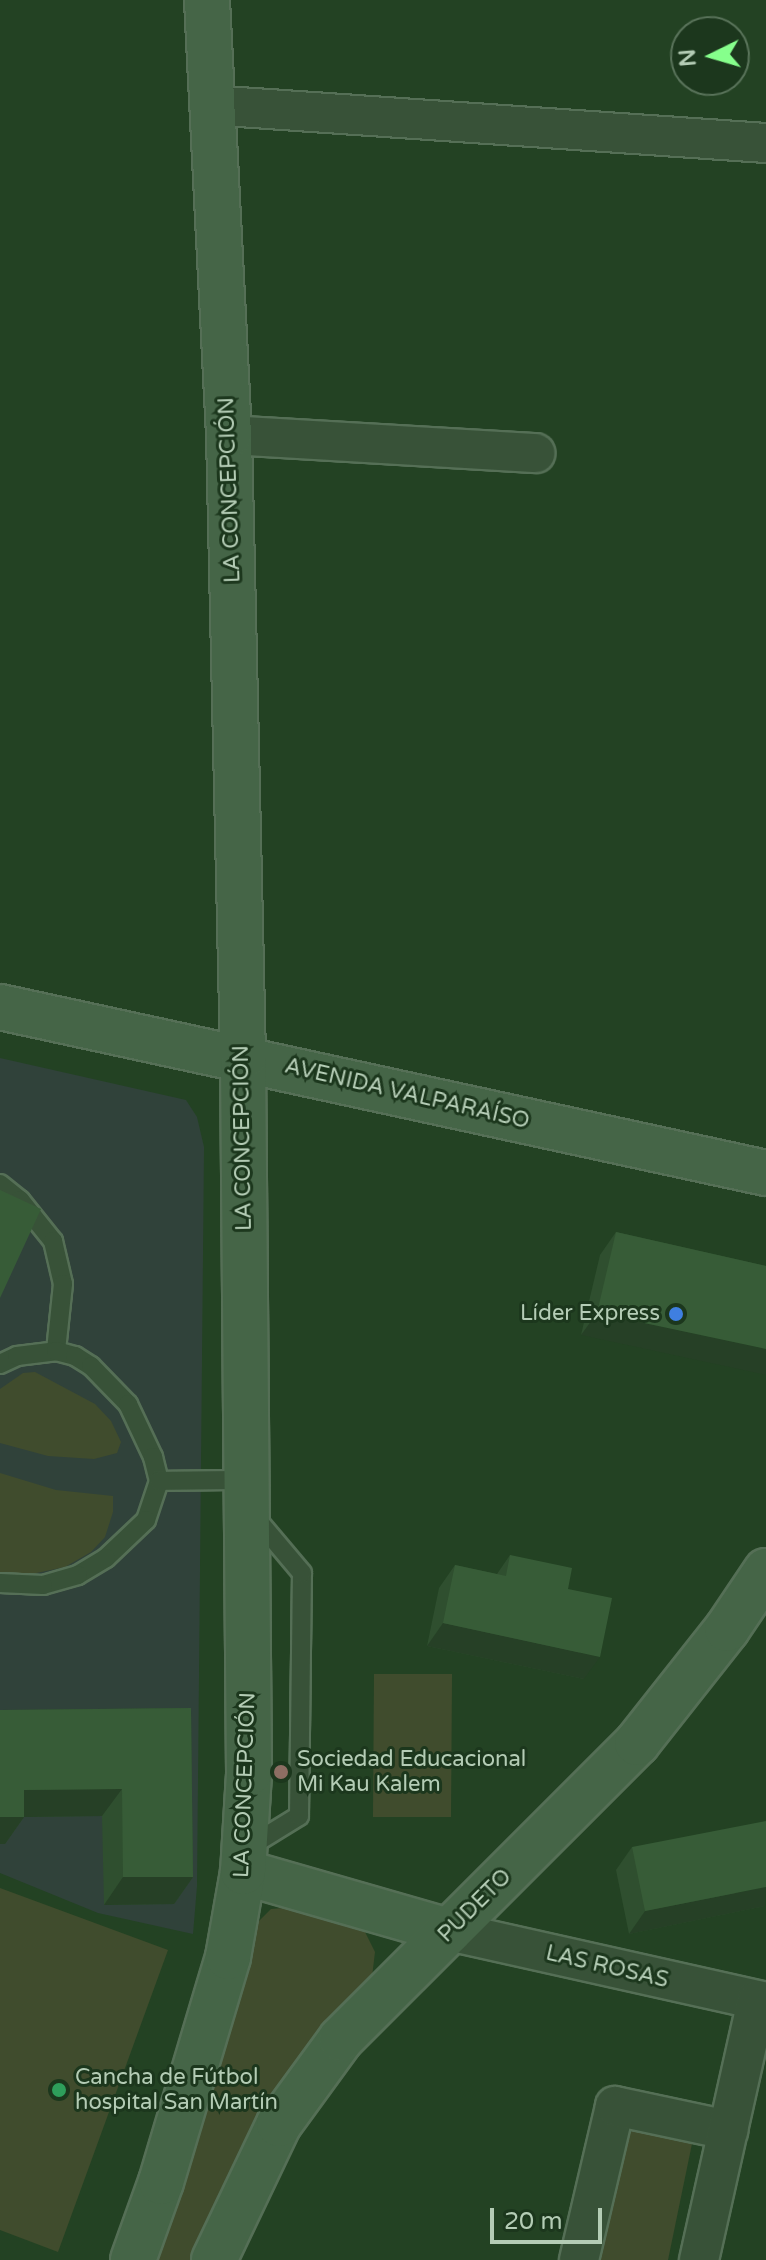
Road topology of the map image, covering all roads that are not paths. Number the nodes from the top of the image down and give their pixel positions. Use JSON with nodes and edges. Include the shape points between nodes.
{"nodes":[{"id":1,"x":207,"y":0,"type":"edge"},
{"id":2,"x":210,"y":105,"type":"junction"},
{"id":3,"x":766,"y":143,"type":"edge"},
{"id":4,"x":229,"y":435,"type":"junction"},
{"id":5,"x":535,"y":453,"type":"dead end"},
{"id":6,"x":0,"y":1007,"type":"edge"},
{"id":7,"x":243,"y":1057,"type":"junction"},
{"id":8,"x":766,"y":1173,"type":"edge"},
{"id":9,"x":0,"y":1184,"type":"edge"},
{"id":10,"x":56,"y":1351,"type":"junction"},
{"id":11,"x":0,"y":1364,"type":"edge"},
{"id":12,"x":159,"y":1481,"type":"junction"},
{"id":13,"x":247,"y":1494,"type":"junction"},
{"id":14,"x":766,"y":1571,"type":"edge"},
{"id":15,"x":0,"y":1583,"type":"edge"},
{"id":16,"x":244,"y":1860,"type":"junction"},
{"id":17,"x":449,"y":1931,"type":"junction"},
{"id":18,"x":761,"y":2001,"type":"edge"},
{"id":19,"x":728,"y":2130,"type":"junction"},
{"id":20,"x":133,"y":2260,"type":"edge"},
{"id":21,"x":214,"y":2260,"type":"edge"},
{"id":22,"x":579,"y":2260,"type":"edge"},
{"id":23,"x":699,"y":2260,"type":"edge"}],
"edges":[{"from":1,"to":2,"type":"main road","name":"LA CONCEPCIÓN"},
{"from":2,"to":3,"type":"street"},
{"from":2,"to":4,"type":"main road","name":"LA CONCEPCIÓN"},
{"from":4,"to":5,"type":"street"},
{"from":4,"to":7,"type":"main road","name":"LA CONCEPCIÓN"},
{"from":6,"to":7,"type":"main road","name":"AVENIDA VALPARAÍSO"},
{"from":7,"to":8,"type":"main road","name":"AVENIDA VALPARAÍSO"},
{"from":7,"to":13,"type":"main road","name":"LA CONCEPCIÓN"},
{"from":9,"to":10,"type":"lane","via":[[53,1241],[63,1284]]},
{"from":10,"to":11,"type":"lane"},
{"from":10,"to":12,"type":"lane","via":[[91,1366],[128,1404]]},
{"from":12,"to":13,"type":"lane"},
{"from":12,"to":15,"type":"lane","via":[[146,1520],[106,1558],[78,1575],[43,1585]]},
{"from":13,"to":16,"type":"main road","name":"LA CONCEPCIÓN","via":[[249,1773]]},
{"from":14,"to":17,"type":"main road","name":"PUDETO","via":[[637,1743]]},
{"from":16,"to":17,"type":"main road"},
{"from":16,"to":20,"type":"main road","name":"LA CONCEPCIÓN","via":[[228,1957]]},
{"from":17,"to":18,"type":"street","name":"LAS ROSAS"},
{"from":17,"to":21,"type":"main road","name":"PUDETO","via":[[341,2039],[279,2124]]},
{"from":18,"to":19,"type":"street"},
{"from":19,"to":22,"type":"street","via":[[615,2106]]},
{"from":19,"to":23,"type":"street"}]}
